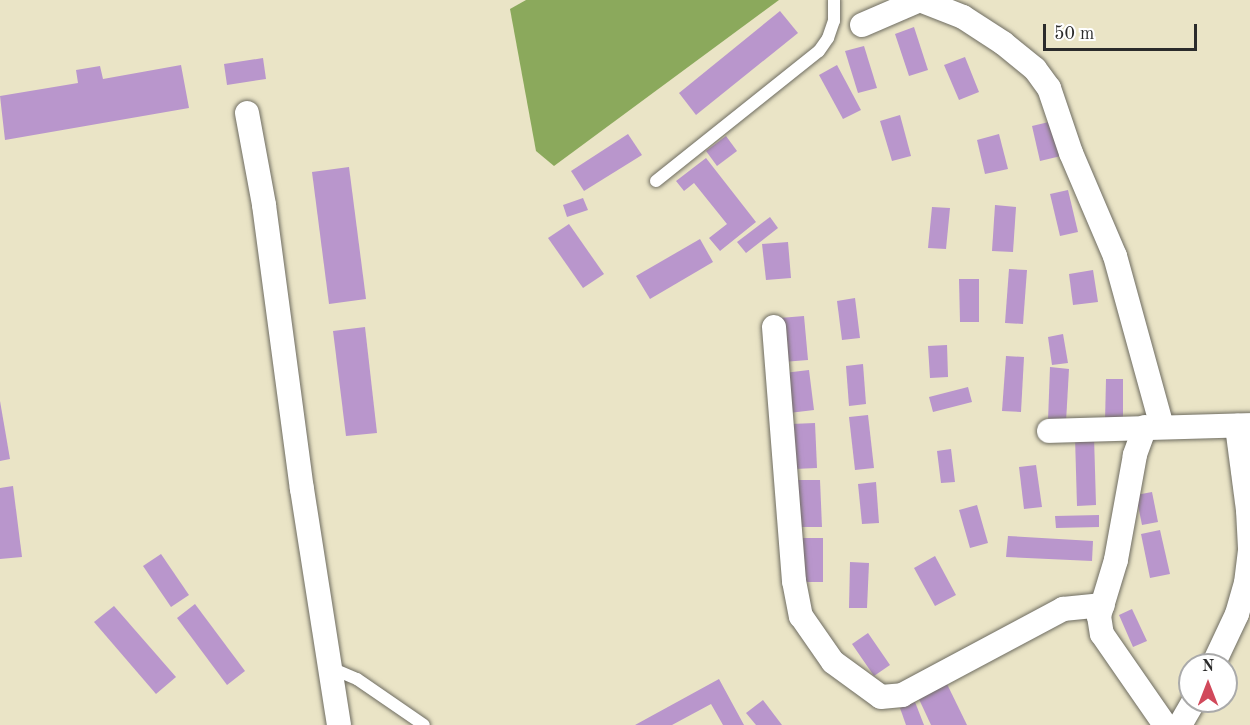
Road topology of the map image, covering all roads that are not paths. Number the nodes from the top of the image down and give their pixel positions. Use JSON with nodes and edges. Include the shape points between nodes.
{"nodes":[{"id":1,"x":834,"y":0,"type":"edge"},
{"id":2,"x":862,"y":25,"type":"dead end"},
{"id":3,"x":247,"y":112,"type":"dead end"},
{"id":4,"x":656,"y":181,"type":"dead end"},
{"id":5,"x":774,"y":327,"type":"dead end"},
{"id":6,"x":1243,"y":425,"type":"edge"},
{"id":7,"x":1153,"y":427,"type":"junction"},
{"id":8,"x":1049,"y":430,"type":"dead end"},
{"id":9,"x":1103,"y":605,"type":"junction"},
{"id":10,"x":1219,"y":653,"type":"edge"},
{"id":11,"x":331,"y":668,"type":"junction"},
{"id":12,"x":339,"y":725,"type":"edge"},
{"id":13,"x":424,"y":725,"type":"edge"},
{"id":14,"x":1165,"y":725,"type":"edge"}],
"edges":[{"from":1,"to":4,"type":"lane","via":[[834,21],[819,51]]},
{"from":2,"to":7,"type":"street","via":[[920,0],[963,16],[1003,43],[1035,69],[1049,88],[1071,153],[1115,256]]},
{"from":3,"to":11,"type":"street"},
{"from":5,"to":9,"type":"street","via":[[794,581],[801,616],[832,662],[881,697],[902,695],[1063,609]]},
{"from":6,"to":7,"type":"street"},
{"from":6,"to":10,"type":"street","via":[[1250,548],[1237,614]]},
{"from":7,"to":8,"type":"street"},
{"from":7,"to":9,"type":"street","via":[[1135,455],[1116,560]]},
{"from":9,"to":14,"type":"street","via":[[1099,616],[1102,634]]},
{"from":11,"to":12,"type":"street"},
{"from":11,"to":13,"type":"lane","via":[[357,679]]}]}
